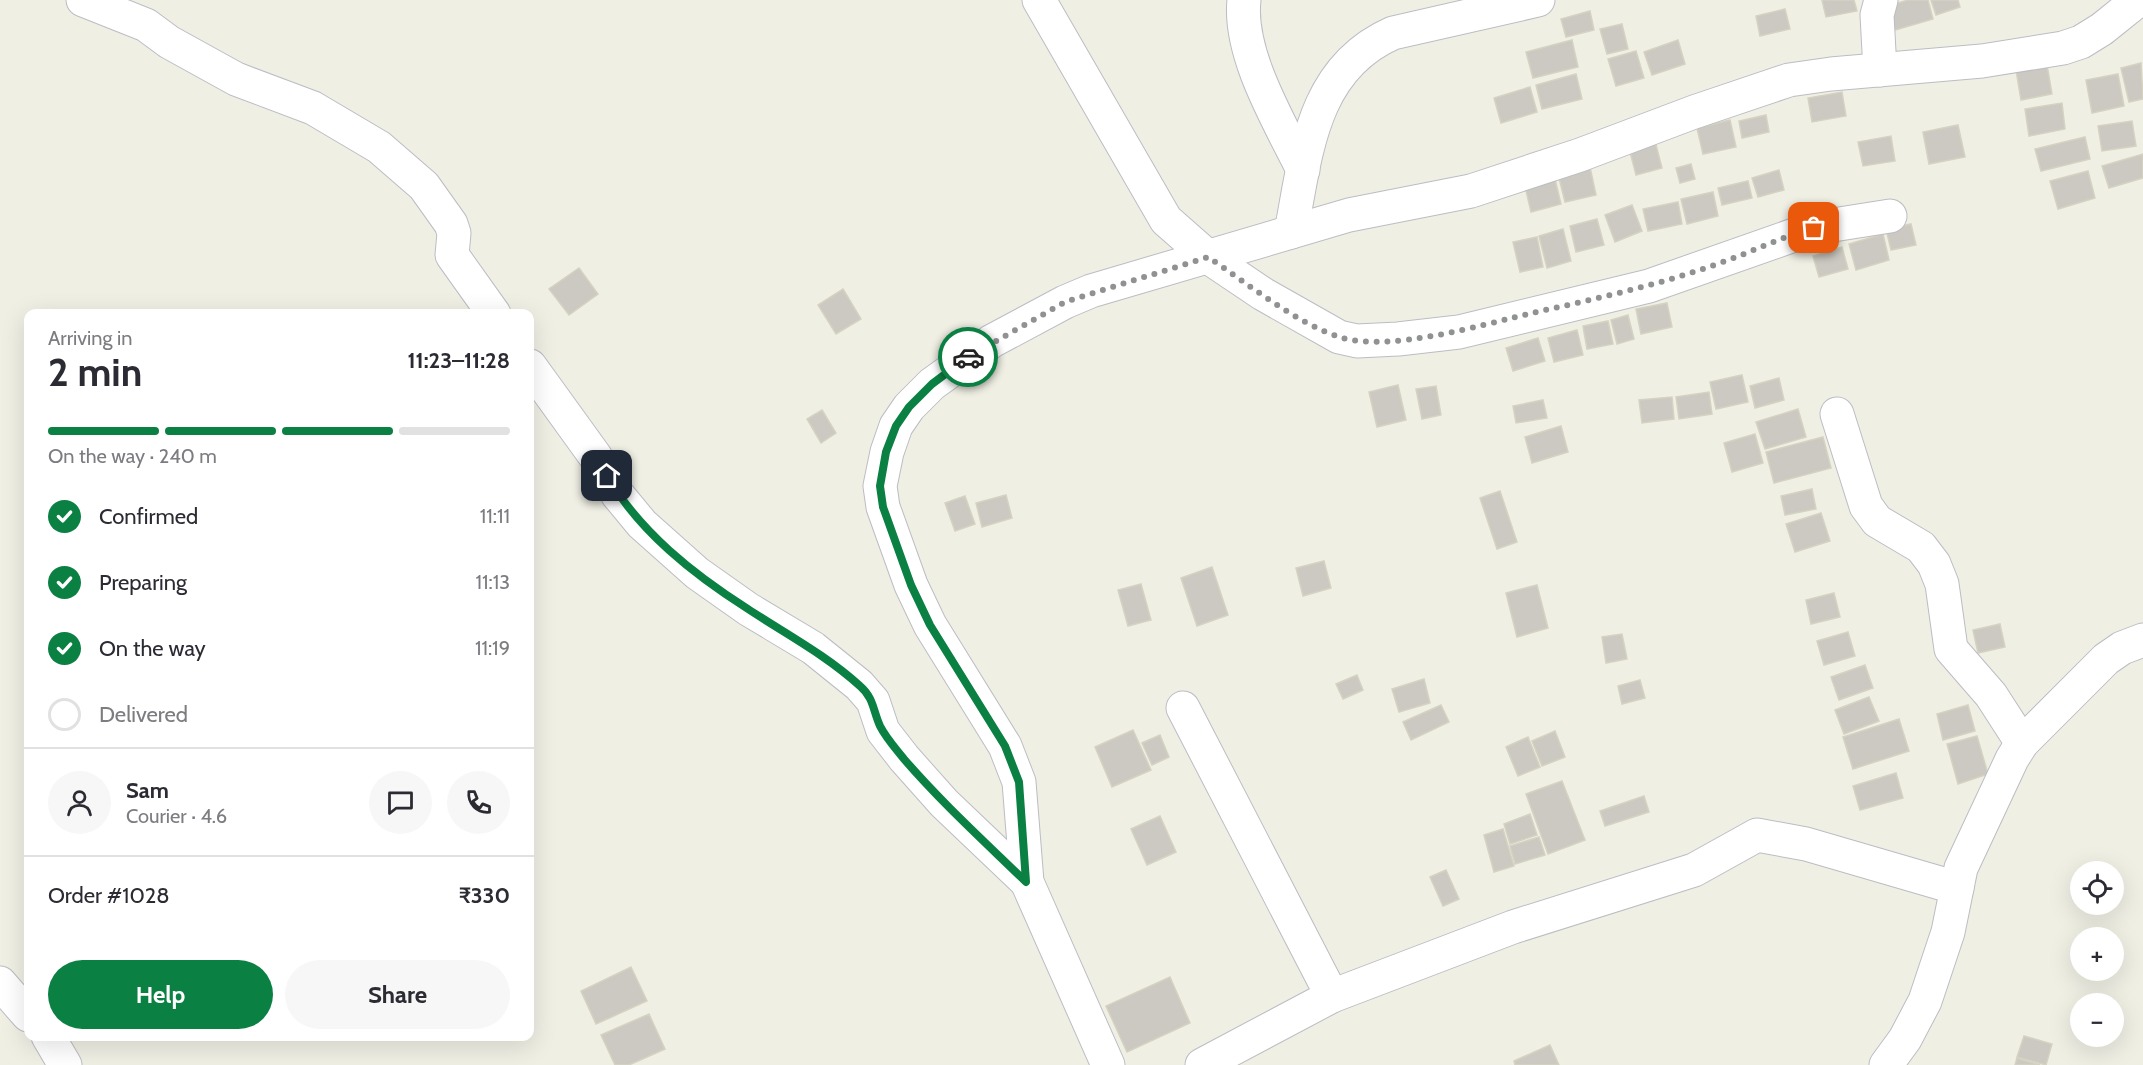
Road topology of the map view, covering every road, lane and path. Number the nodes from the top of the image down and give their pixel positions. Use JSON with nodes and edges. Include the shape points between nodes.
{"nodes":[{"id":1,"x":83,"y":0,"type":"edge"},
{"id":2,"x":1039,"y":0,"type":"edge"},
{"id":3,"x":1244,"y":0,"type":"edge"},
{"id":4,"x":1538,"y":0,"type":"edge"},
{"id":5,"x":1881,"y":0,"type":"edge"},
{"id":6,"x":2138,"y":0,"type":"edge"},
{"id":7,"x":1880,"y":70,"type":"junction"},
{"id":8,"x":1303,"y":170,"type":"junction"},
{"id":9,"x":1890,"y":216,"type":"dead end"},
{"id":10,"x":1291,"y":232,"type":"junction"},
{"id":11,"x":1208,"y":257,"type":"junction"},
{"id":12,"x":490,"y":309,"type":"edge"},
{"id":13,"x":534,"y":372,"type":"edge"},
{"id":14,"x":1837,"y":414,"type":"dead end"},
{"id":15,"x":2143,"y":640,"type":"edge"},
{"id":16,"x":1184,"y":708,"type":"dead end"},
{"id":17,"x":2022,"y":743,"type":"junction"},
{"id":18,"x":1026,"y":882,"type":"junction"},
{"id":19,"x":1957,"y":888,"type":"junction"},
{"id":20,"x":0,"y":983,"type":"edge"},
{"id":21,"x":1332,"y":996,"type":"junction"},
{"id":22,"x":24,"y":1010,"type":"edge"},
{"id":23,"x":51,"y":1041,"type":"edge"},
{"id":24,"x":65,"y":1065,"type":"edge"},
{"id":25,"x":1108,"y":1065,"type":"edge"},
{"id":26,"x":1202,"y":1065,"type":"edge"},
{"id":27,"x":1886,"y":1065,"type":"edge"}],
"edges":[{"from":1,"to":12,"type":"street","via":[[146,25],[168,42],[236,79],[313,108],[379,147],[418,179],[451,224],[455,261]]},
{"from":2,"to":11,"type":"street","via":[[1151,199],[1166,220]]},
{"from":3,"to":8,"type":"street","via":[[1246,33],[1260,80]]},
{"from":4,"to":8,"type":"street","via":[[1393,33],[1371,42],[1327,90],[1314,121]]},
{"from":5,"to":7,"type":"street","via":[[1877,15]]},
{"from":6,"to":7,"type":"street","via":[[2102,29],[2063,48],[1982,61]]},
{"from":7,"to":10,"type":"street","via":[[1789,80],[1471,190],[1349,215]]},
{"from":8,"to":10,"type":"street"},
{"from":9,"to":11,"type":"street","via":[[1787,235],[1649,286],[1460,332],[1398,339],[1357,341],[1339,337],[1301,318]]},
{"from":10,"to":11,"type":"street"},
{"from":11,"to":18,"type":"street","via":[[1091,291],[992,341],[957,364],[909,407],[886,452],[880,486],[883,507],[911,585],[930,625],[1005,746],[1019,782]]},
{"from":13,"to":18,"type":"street","via":[[642,524],[697,573],[813,648],[859,685],[873,701],[883,731],[904,758],[944,803]]},
{"from":14,"to":17,"type":"street","via":[[1866,506],[1877,521],[1921,547],[1934,564],[1942,584],[1951,650],[1991,695]]},
{"from":15,"to":17,"type":"street","via":[[2106,658]]},
{"from":16,"to":21,"type":"street"},
{"from":17,"to":19,"type":"street","via":[[1961,868]]},
{"from":18,"to":25,"type":"street"},
{"from":19,"to":21,"type":"street","via":[[1806,844],[1756,835],[1694,870],[1513,927]]},
{"from":19,"to":27,"type":"street","via":[[1925,1001]]},
{"from":20,"to":22,"type":"street"},
{"from":21,"to":26,"type":"street"},
{"from":23,"to":24,"type":"street"}]}
